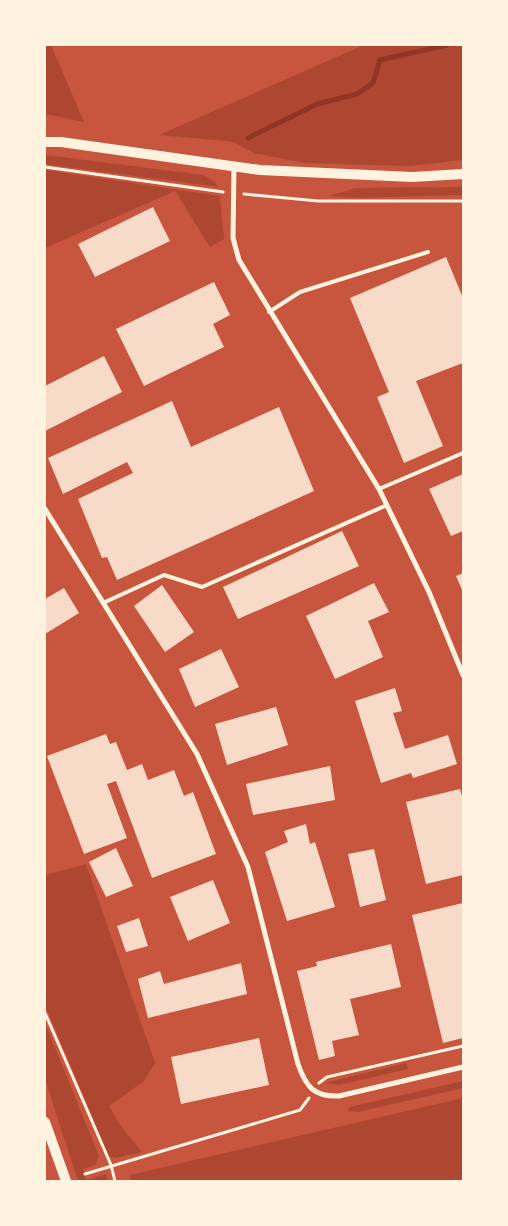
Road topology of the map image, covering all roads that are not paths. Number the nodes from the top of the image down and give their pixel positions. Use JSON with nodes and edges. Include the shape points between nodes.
{"nodes":[{"id":1,"x":45,"y":135,"type":"edge"},
{"id":2,"x":45,"y":142,"type":"edge"},
{"id":3,"x":61,"y":142,"type":"junction"},
{"id":4,"x":234,"y":167,"type":"junction"},
{"id":5,"x":463,"y":174,"type":"edge"},
{"id":6,"x":428,"y":252,"type":"dead end"},
{"id":7,"x":269,"y":312,"type":"junction"},
{"id":8,"x":463,"y":453,"type":"edge"},
{"id":9,"x":379,"y":489,"type":"junction"},
{"id":10,"x":387,"y":505,"type":"junction"},
{"id":11,"x":45,"y":509,"type":"edge"},
{"id":12,"x":103,"y":603,"type":"junction"},
{"id":13,"x":463,"y":675,"type":"edge"},
{"id":14,"x":463,"y":1067,"type":"edge"},
{"id":15,"x":45,"y":1122,"type":"edge"},
{"id":16,"x":66,"y":1181,"type":"edge"}],
"edges":[{"from":1,"to":3,"type":"main road"},
{"from":2,"to":3,"type":"main road"},
{"from":3,"to":4,"type":"main road"},
{"from":4,"to":5,"type":"main road","via":[[412,177]]},
{"from":4,"to":7,"type":"street","via":[[233,238],[239,260]]},
{"from":6,"to":7,"type":"lane","via":[[300,292]]},
{"from":7,"to":9,"type":"street"},
{"from":8,"to":9,"type":"lane"},
{"from":9,"to":10,"type":"street"},
{"from":10,"to":12,"type":"lane","via":[[202,587],[164,575]]},
{"from":10,"to":13,"type":"street","via":[[429,592]]},
{"from":11,"to":12,"type":"street"},
{"from":12,"to":14,"type":"street","via":[[197,754],[248,867],[298,1064],[307,1085],[325,1096],[339,1096]]},
{"from":15,"to":16,"type":"main road"}]}
